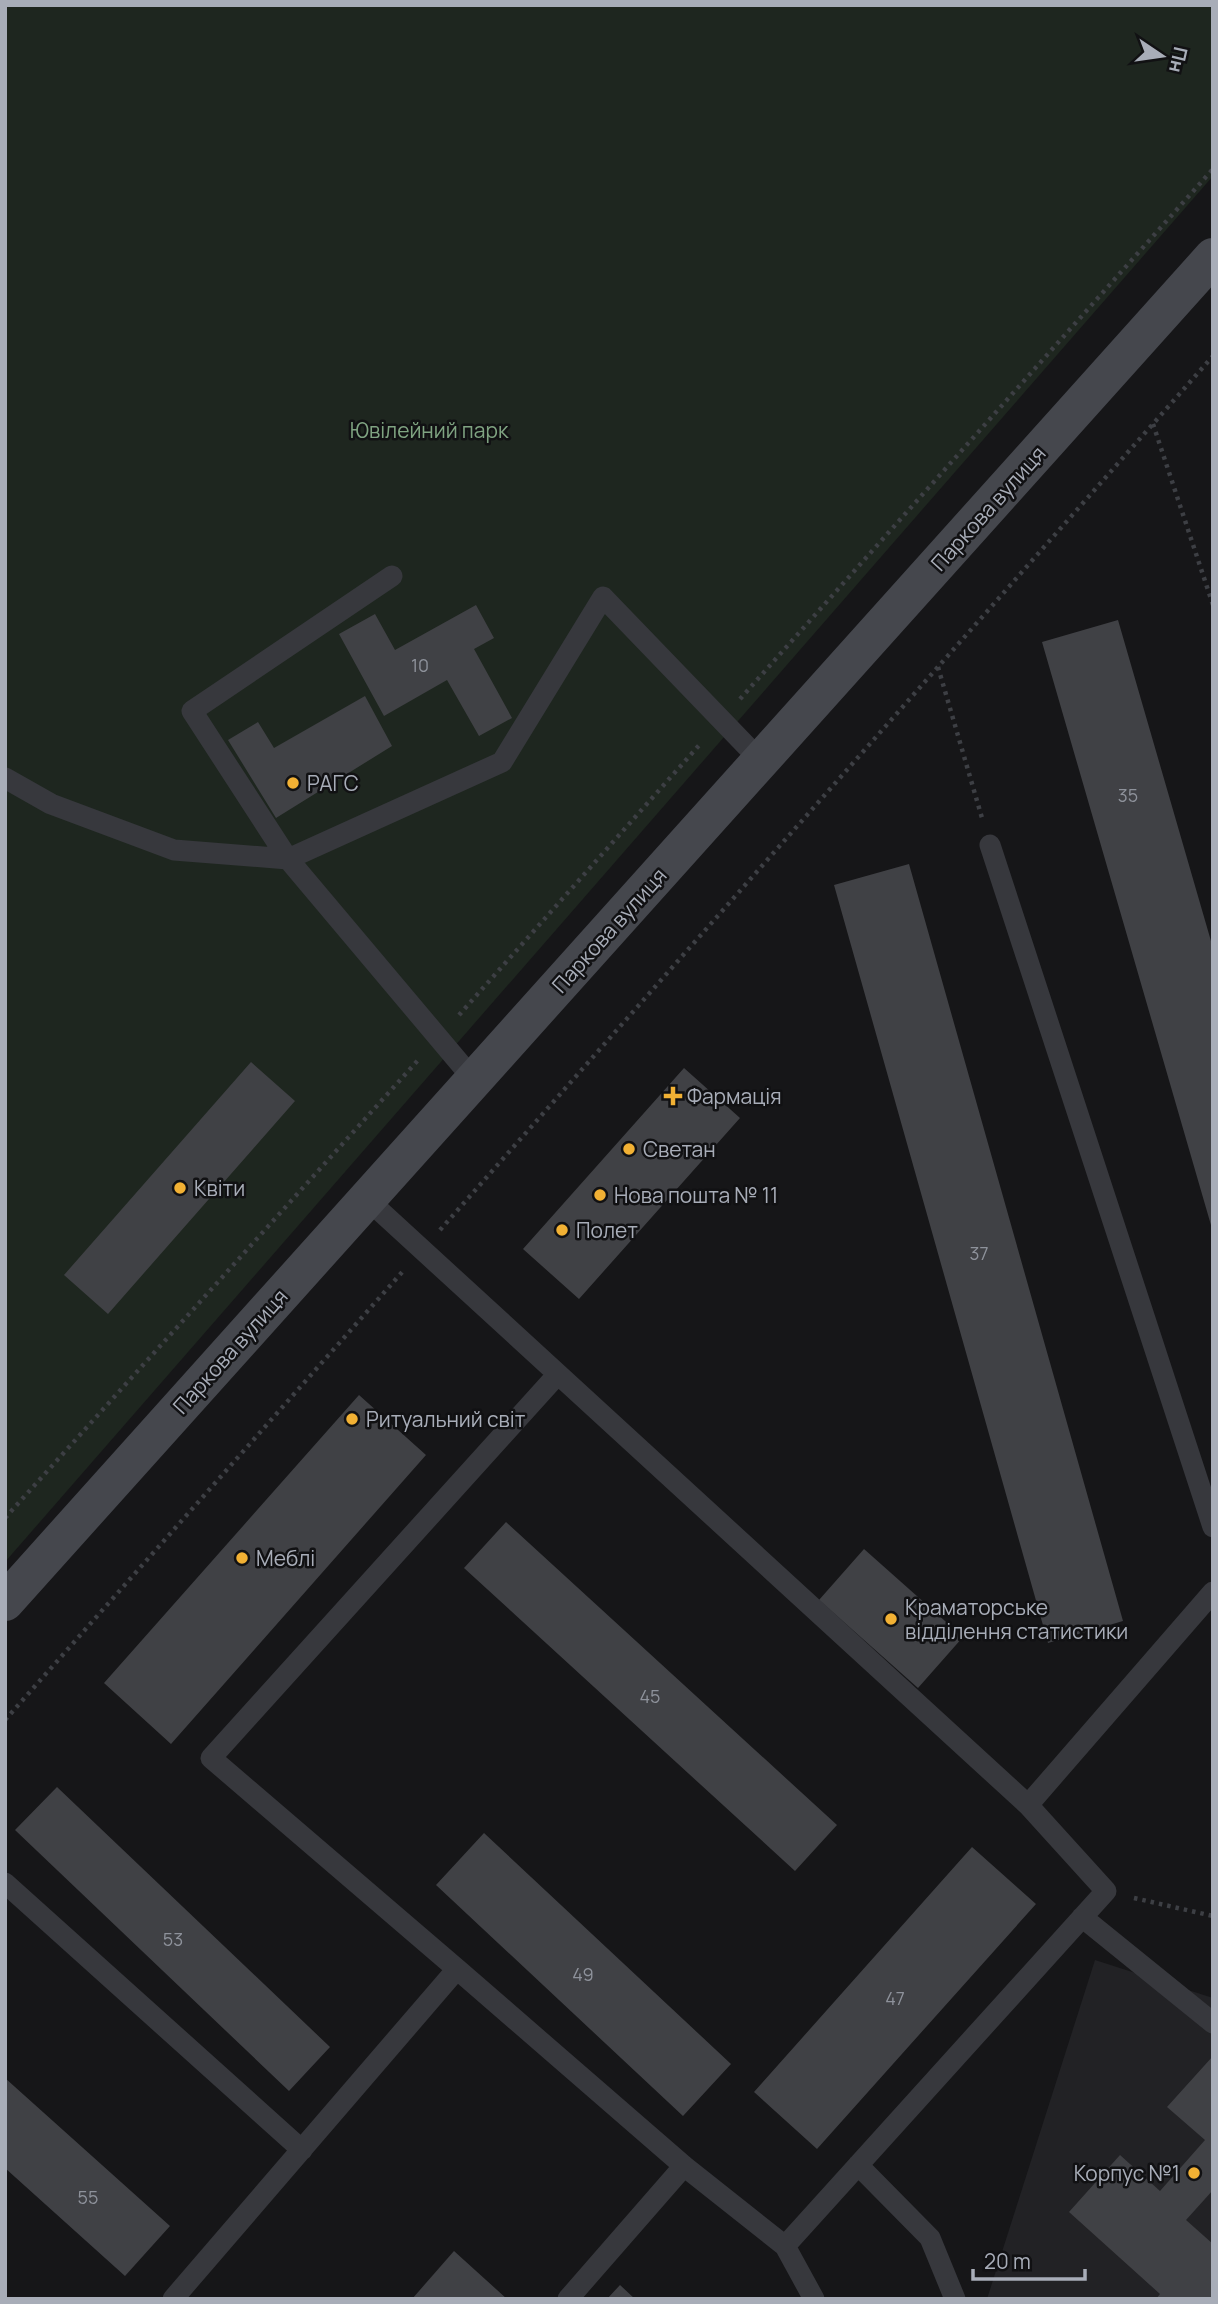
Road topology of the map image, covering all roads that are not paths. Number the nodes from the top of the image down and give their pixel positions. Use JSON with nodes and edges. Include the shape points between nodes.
{"nodes":[{"id":1,"x":1213,"y":257,"type":"edge"},
{"id":2,"x":392,"y":576,"type":"dead end"},
{"id":3,"x":761,"y":761,"type":"junction"},
{"id":4,"x":5,"y":778,"type":"edge"},
{"id":5,"x":990,"y":845,"type":"road end"},
{"id":6,"x":288,"y":859,"type":"junction"},
{"id":7,"x":474,"y":1080,"type":"junction"},
{"id":8,"x":367,"y":1199,"type":"junction"},
{"id":9,"x":558,"y":1374,"type":"junction"},
{"id":10,"x":1213,"y":1527,"type":"edge"},
{"id":11,"x":1213,"y":1592,"type":"edge"},
{"id":12,"x":5,"y":1602,"type":"edge"},
{"id":13,"x":1028,"y":1805,"type":"junction"},
{"id":14,"x":5,"y":1883,"type":"edge"},
{"id":15,"x":1083,"y":1917,"type":"junction"},
{"id":16,"x":457,"y":1969,"type":"junction"},
{"id":17,"x":1213,"y":2023,"type":"edge"},
{"id":18,"x":302,"y":2150,"type":"junction"},
{"id":19,"x":858,"y":2165,"type":"junction"},
{"id":20,"x":684,"y":2166,"type":"junction"},
{"id":21,"x":785,"y":2246,"type":"junction"},
{"id":22,"x":173,"y":2299,"type":"edge"},
{"id":23,"x":568,"y":2299,"type":"edge"},
{"id":24,"x":814,"y":2299,"type":"edge"},
{"id":25,"x":955,"y":2299,"type":"edge"}],
"edges":[{"from":1,"to":3,"type":"street","name":"Паркова вулиця"},
{"from":2,"to":6,"type":"lane","via":[[192,711]]},
{"from":3,"to":6,"type":"lane","via":[[603,597],[502,762]]},
{"from":3,"to":7,"type":"street","name":"Паркова вулиця"},
{"from":4,"to":6,"type":"lane","via":[[51,804],[174,850]]},
{"from":5,"to":10,"type":"lane"},
{"from":6,"to":7,"type":"lane"},
{"from":7,"to":8,"type":"street","name":"Паркова вулиця"},
{"from":8,"to":9,"type":"lane"},
{"from":8,"to":12,"type":"street","name":"Паркова вулиця"},
{"from":9,"to":13,"type":"lane"},
{"from":9,"to":16,"type":"lane","via":[[212,1758]]},
{"from":11,"to":13,"type":"lane"},
{"from":13,"to":15,"type":"lane","via":[[1106,1891]]},
{"from":14,"to":18,"type":"lane"},
{"from":15,"to":17,"type":"lane"},
{"from":15,"to":19,"type":"lane"},
{"from":16,"to":18,"type":"lane"},
{"from":16,"to":20,"type":"lane"},
{"from":18,"to":22,"type":"lane"},
{"from":19,"to":21,"type":"lane"},
{"from":19,"to":25,"type":"lane","via":[[930,2238]]},
{"from":20,"to":21,"type":"lane"},
{"from":20,"to":23,"type":"lane"},
{"from":21,"to":24,"type":"lane"}]}
